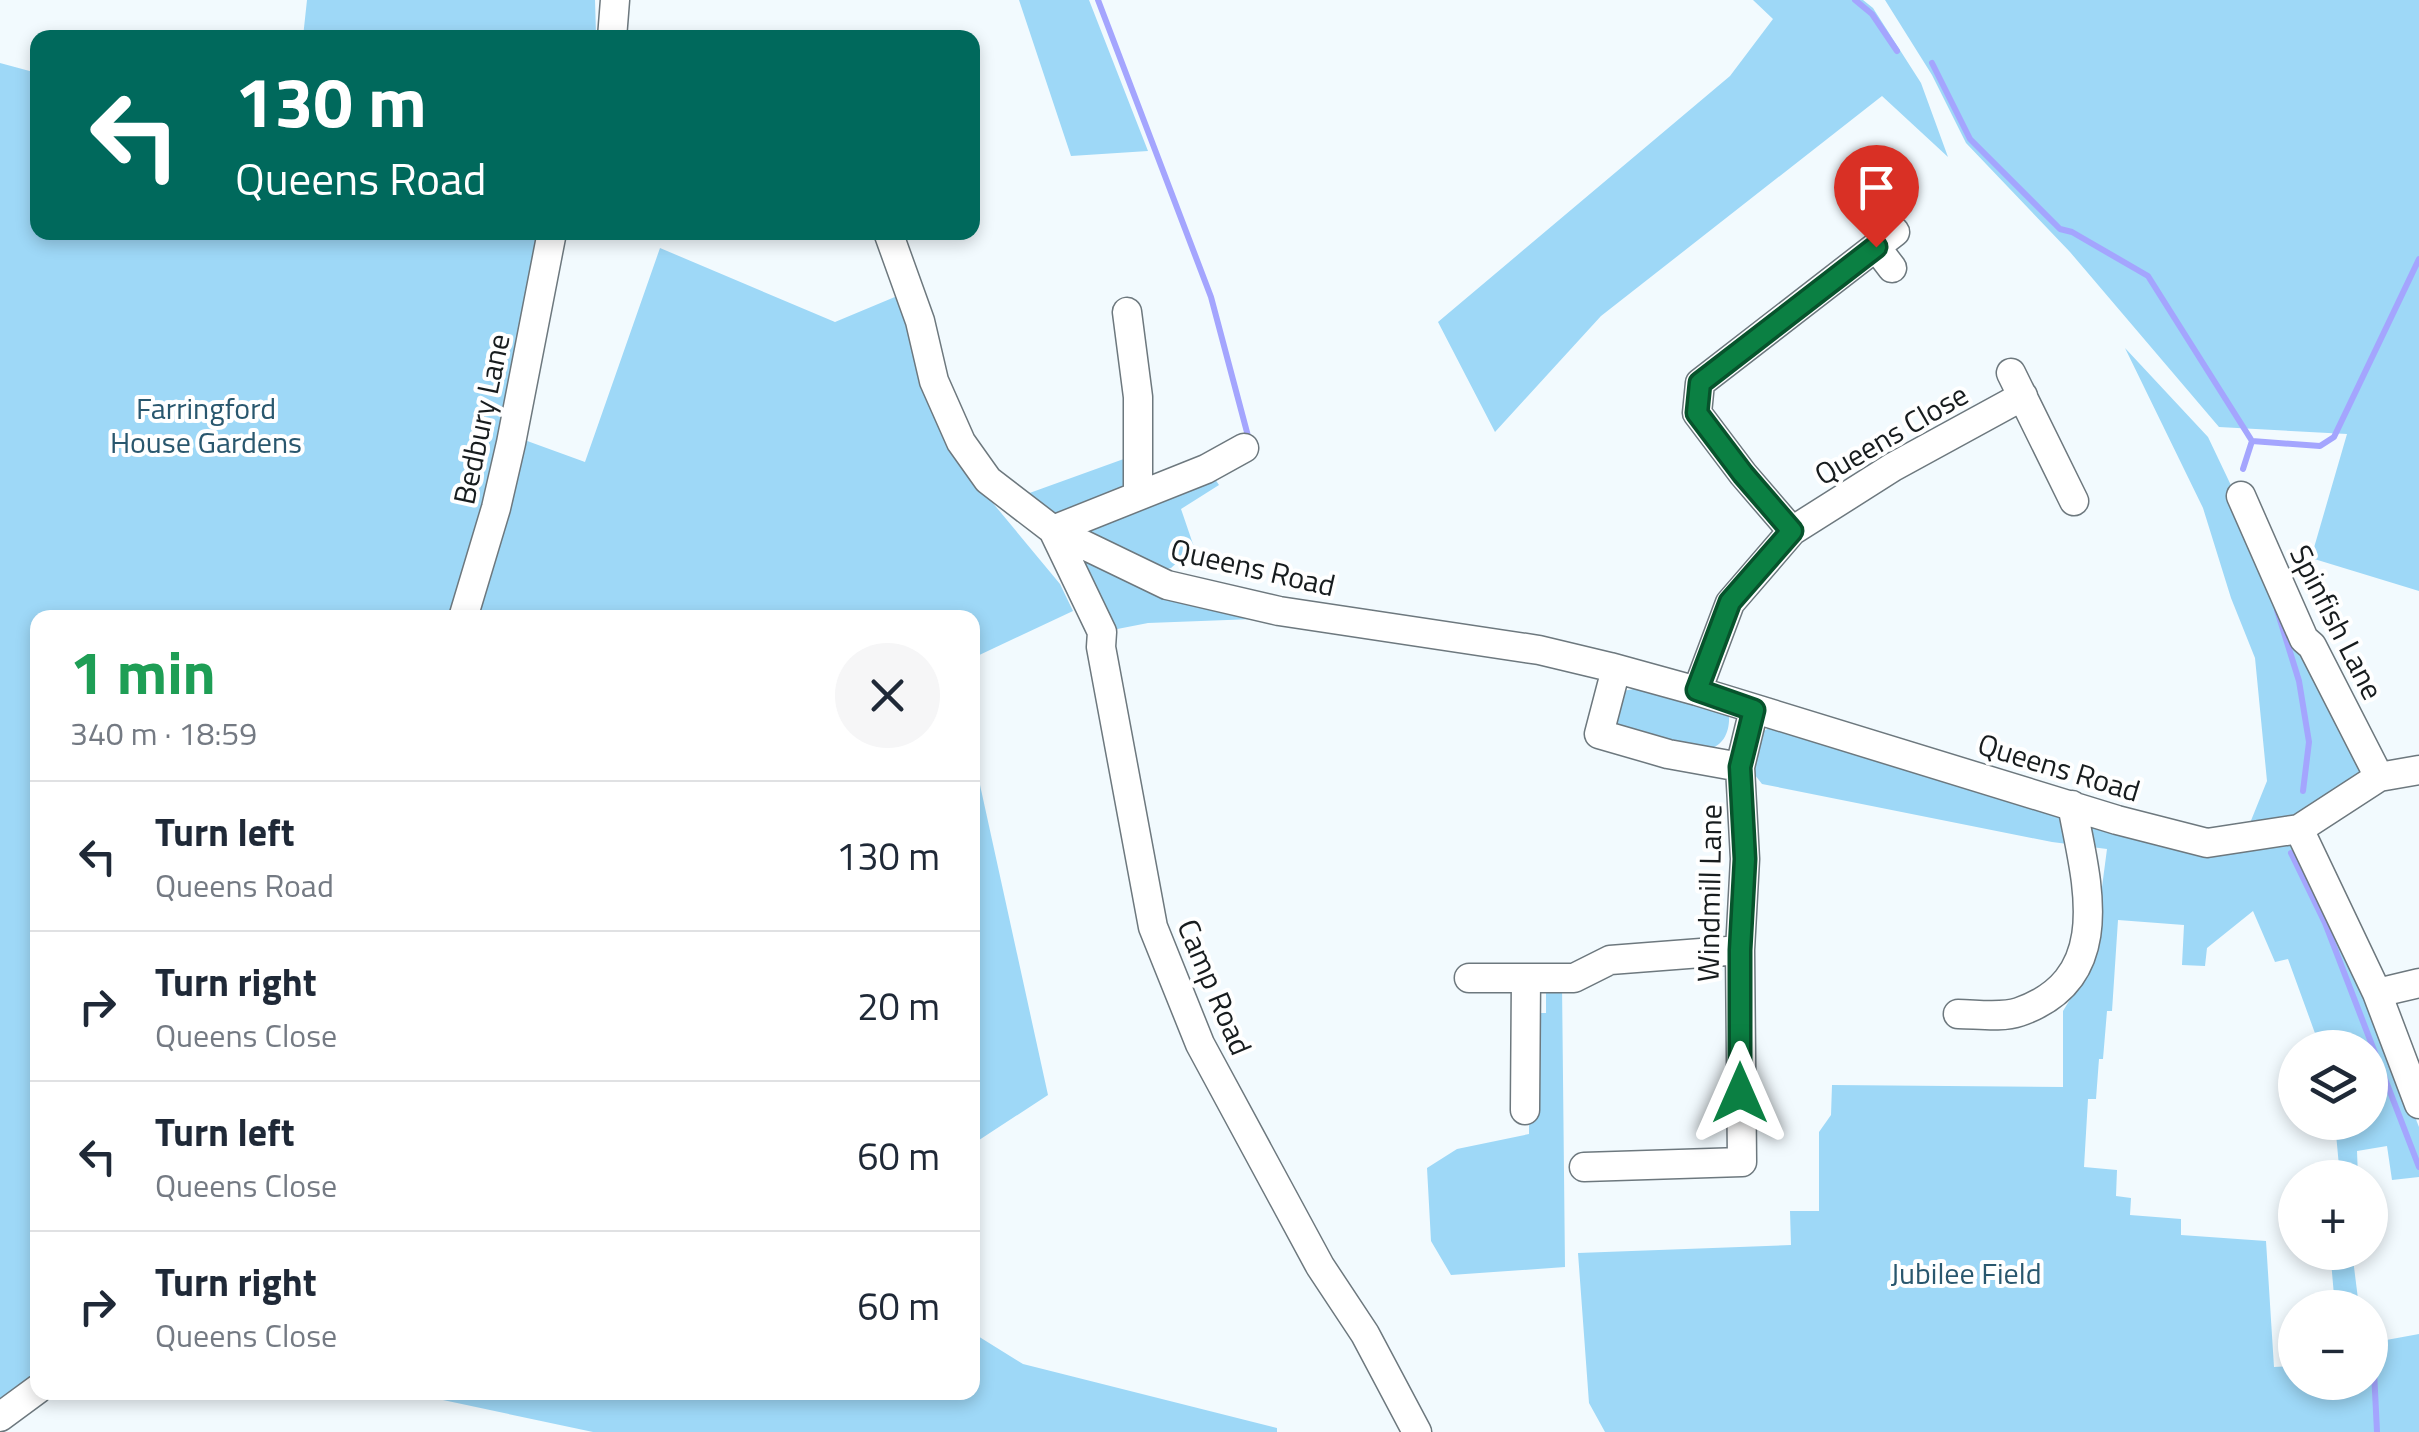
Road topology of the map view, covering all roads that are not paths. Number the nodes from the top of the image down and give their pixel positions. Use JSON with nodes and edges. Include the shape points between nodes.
{"nodes":[{"id":1,"x":615,"y":0,"type":"edge"},
{"id":2,"x":613,"y":30,"type":"edge"},
{"id":3,"x":550,"y":240,"type":"edge"},
{"id":4,"x":901,"y":240,"type":"edge"},
{"id":5,"x":1888,"y":249,"type":"dead end"},
{"id":6,"x":1127,"y":312,"type":"dead end"},
{"id":7,"x":1244,"y":448,"type":"dead end"},
{"id":8,"x":1138,"y":496,"type":"junction"},
{"id":9,"x":2241,"y":496,"type":"dead end"},
{"id":10,"x":2074,"y":501,"type":"dead end"},
{"id":11,"x":1053,"y":530,"type":"junction"},
{"id":12,"x":1792,"y":531,"type":"junction"},
{"id":13,"x":465,"y":610,"type":"edge"},
{"id":14,"x":1616,"y":669,"type":"junction"},
{"id":15,"x":1697,"y":690,"type":"junction"},
{"id":16,"x":1754,"y":710,"type":"junction"},
{"id":17,"x":1740,"y":767,"type":"junction"},
{"id":18,"x":2419,"y":770,"type":"edge"},
{"id":19,"x":2379,"y":777,"type":"junction"},
{"id":20,"x":2072,"y":805,"type":"junction"},
{"id":21,"x":2299,"y":829,"type":"junction"},
{"id":22,"x":1740,"y":950,"type":"junction"},
{"id":23,"x":1469,"y":978,"type":"dead end"},
{"id":24,"x":1526,"y":978,"type":"junction"},
{"id":25,"x":2419,"y":983,"type":"edge"},
{"id":26,"x":2378,"y":993,"type":"junction"},
{"id":27,"x":1958,"y":1014,"type":"dead end"},
{"id":28,"x":2419,"y":1104,"type":"edge"},
{"id":29,"x":1525,"y":1110,"type":"dead end"},
{"id":30,"x":1584,"y":1167,"type":"dead end"},
{"id":31,"x":30,"y":1395,"type":"edge"},
{"id":32,"x":0,"y":1417,"type":"edge"},
{"id":33,"x":1418,"y":1432,"type":"edge"}],
"edges":[{"from":1,"to":2,"type":"street"},
{"from":3,"to":13,"type":"street","name":"Bedbury Lane","via":[[508,459]]},
{"from":4,"to":11,"type":"street","name":"Queens Road","via":[[934,380],[961,442],[988,480]]},
{"from":5,"to":12,"type":"street","via":[[1700,383],[1697,413]]},
{"from":6,"to":8,"type":"street","via":[[1138,397]]},
{"from":7,"to":8,"type":"street"},
{"from":8,"to":11,"type":"street"},
{"from":9,"to":19,"type":"street","name":"Spinfish Lane","via":[[2304,639]]},
{"from":10,"to":12,"type":"street","name":"Queens Close","via":[[2017,385]]},
{"from":11,"to":14,"type":"street","name":"Queens Road","via":[[1168,585],[1279,612],[1540,650]]},
{"from":11,"to":33,"type":"street","name":"Camp Road","via":[[1102,632],[1153,927],[1200,1044]]},
{"from":12,"to":15,"type":"street","name":"Queens Close","via":[[1730,602]]},
{"from":14,"to":15,"type":"street","name":"Queens Road"},
{"from":14,"to":17,"type":"street","via":[[1599,734]]},
{"from":15,"to":16,"type":"street","name":"Queens Road"},
{"from":16,"to":17,"type":"street","name":"Windmill Lane"},
{"from":16,"to":20,"type":"street","name":"Queens Road"},
{"from":17,"to":22,"type":"street","name":"Windmill Lane"},
{"from":18,"to":19,"type":"street","name":"Queens Road"},
{"from":19,"to":21,"type":"street","name":"Queens Road"},
{"from":20,"to":21,"type":"street","name":"Queens Road","via":[[2207,843]]},
{"from":20,"to":27,"type":"street","via":[[2088,878],[2081,958],[2056,993],[2017,1013]]},
{"from":21,"to":26,"type":"street"},
{"from":22,"to":24,"type":"street","via":[[1610,960],[1574,978]]},
{"from":22,"to":30,"type":"street","name":"Windmill Lane","via":[[1742,1162]]},
{"from":23,"to":24,"type":"street"},
{"from":24,"to":29,"type":"street"},
{"from":25,"to":26,"type":"street"},
{"from":26,"to":28,"type":"street"},
{"from":31,"to":32,"type":"street"}]}
